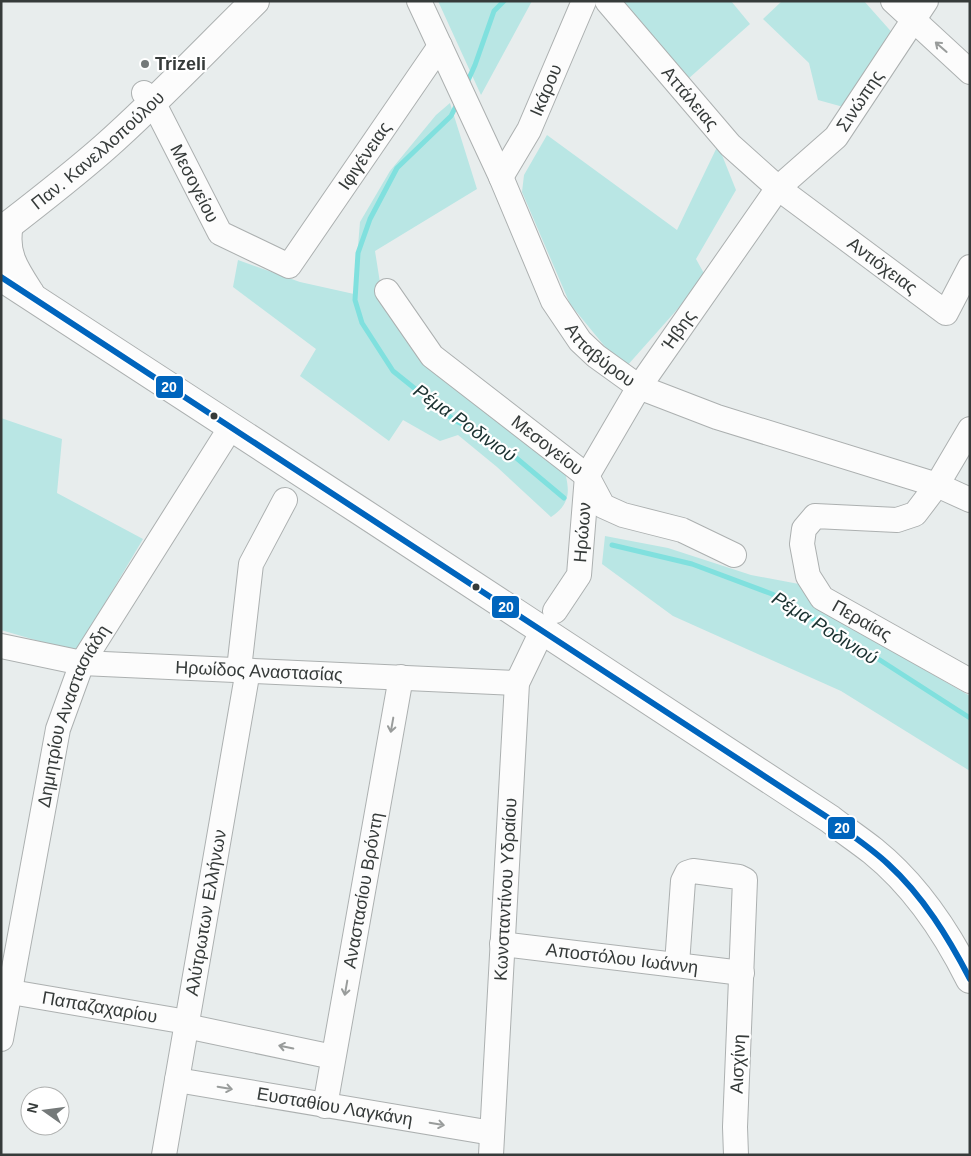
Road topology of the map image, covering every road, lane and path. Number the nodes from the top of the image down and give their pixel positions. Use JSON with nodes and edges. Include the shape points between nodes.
{"nodes":[{"id":1,"x":237,"y":1,"type":"edge"},
{"id":2,"x":255,"y":1,"type":"edge"},
{"id":3,"x":419,"y":1,"type":"edge"},
{"id":4,"x":584,"y":1,"type":"edge"},
{"id":5,"x":608,"y":1,"type":"edge"},
{"id":6,"x":893,"y":1,"type":"edge"},
{"id":7,"x":926,"y":1,"type":"edge"},
{"id":8,"x":913,"y":22,"type":"junction"},
{"id":9,"x":440,"y":46,"type":"junction"},
{"id":10,"x":970,"y":72,"type":"edge"},
{"id":11,"x":149,"y":98,"type":"junction"},
{"id":12,"x":501,"y":176,"type":"junction"},
{"id":13,"x":778,"y":188,"type":"junction"},
{"id":14,"x":4,"y":224,"type":"edge"},
{"id":15,"x":289,"y":266,"type":"joint"},
{"id":16,"x":970,"y":267,"type":"edge"},
{"id":17,"x":1,"y":277,"type":"edge"},
{"id":18,"x":387,"y":291,"type":"dead end"},
{"id":19,"x":32,"y":297,"type":"junction"},
{"id":20,"x":639,"y":387,"type":"junction"},
{"id":21,"x":231,"y":427,"type":"junction"},
{"id":22,"x":970,"y":429,"type":"edge"},
{"id":23,"x":587,"y":476,"type":"junction"},
{"id":24,"x":937,"y":485,"type":"junction"},
{"id":25,"x":285,"y":500,"type":"dead end"},
{"id":26,"x":970,"y":500,"type":"edge"},
{"id":27,"x":734,"y":555,"type":"dead end"},
{"id":28,"x":549,"y":620,"type":"junction"},
{"id":29,"x":1,"y":646,"type":"edge"},
{"id":30,"x":82,"y":663,"type":"junction"},
{"id":31,"x":243,"y":669,"type":"junction"},
{"id":32,"x":401,"y":677,"type":"junction"},
{"id":33,"x":970,"y":680,"type":"edge"},
{"id":34,"x":517,"y":683,"type":"junction"},
{"id":35,"x":502,"y":944,"type":"junction"},
{"id":36,"x":677,"y":964,"type":"junction"},
{"id":37,"x":742,"y":973,"type":"junction"},
{"id":38,"x":970,"y":979,"type":"edge"},
{"id":39,"x":11,"y":992,"type":"junction"},
{"id":40,"x":187,"y":1024,"type":"junction"},
{"id":41,"x":1,"y":1039,"type":"edge"},
{"id":42,"x":333,"y":1057,"type":"junction"},
{"id":43,"x":177,"y":1080,"type":"junction"},
{"id":44,"x":325,"y":1106,"type":"junction"},
{"id":45,"x":491,"y":1144,"type":"edge"},
{"id":46,"x":164,"y":1155,"type":"edge"},
{"id":47,"x":736,"y":1155,"type":"edge"}],
"edges":[{"from":1,"to":11,"type":"main road","name":"Παν. Κανελλοπούλου"},
{"from":2,"to":11,"type":"main road","name":"Παν. Κανελλοπούλου"},
{"from":3,"to":9,"type":"street","name":"Ατταβύρου"},
{"from":4,"to":12,"type":"street","name":"Ικάρου","via":[[529,130]]},
{"from":5,"to":13,"type":"street","name":"Αττάλειας","via":[[730,145]]},
{"from":6,"to":8,"type":"street"},
{"from":7,"to":8,"type":"street","name":"Σινώπης"},
{"from":10,"to":8,"type":"street","one_way":true},
{"from":8,"to":13,"type":"street","name":"Σινώπης","via":[[836,137]]},
{"from":9,"to":12,"type":"street","name":"Ατταβύρου"},
{"from":9,"to":15,"type":"street","name":"Ιφιγένειας"},
{"from":11,"to":14,"type":"main road","name":"Παν. Κανελλοπούλου","via":[[60,185]]},
{"from":11,"to":15,"type":"street","name":"Μεσογείου","via":[[220,233]]},
{"from":12,"to":20,"type":"street","name":"Ατταβύρου","via":[[553,301],[565,321],[580,342]]},
{"from":13,"to":16,"type":"street","name":"Αντιόχειας","via":[[946,313]]},
{"from":13,"to":20,"type":"street","name":"Ήβης"},
{"from":14,"to":19,"type":"main road","via":[[8,250]]},
{"from":17,"to":19,"type":"main road"},
{"from":18,"to":23,"type":"street","name":"Μεσογείου","via":[[432,356]]},
{"from":19,"to":21,"type":"main road"},
{"from":20,"to":23,"type":"street","name":"Ήβης"},
{"from":20,"to":24,"type":"street","name":"Ατταβύρου","via":[[718,417]]},
{"from":21,"to":28,"type":"main road"},
{"from":21,"to":30,"type":"street","name":"Δημητρίου Αναστασιάδη"},
{"from":22,"to":24,"type":"street"},
{"from":23,"to":27,"type":"street","name":"Μεσογείου","via":[[603,506],[623,515],[682,530]]},
{"from":23,"to":28,"type":"street","name":"Ηρώων","via":[[579,574]]},
{"from":24,"to":26,"type":"street","name":"Ατταβύρου"},
{"from":24,"to":33,"type":"street","name":"Περαίας","via":[[915,514],[897,520],[815,516],[804,529],[802,544],[808,576],[822,598]]},
{"from":25,"to":31,"type":"street","name":"Αλύτρωτων Ελλήνων","via":[[251,564]]},
{"from":28,"to":34,"type":"street","name":"Κωνσταντίνου Υδραίου"},
{"from":28,"to":38,"type":"main road","via":[[874,852],[921,900]]},
{"from":29,"to":30,"type":"street","name":"Ηρωίδος Αναστασίας"},
{"from":30,"to":31,"type":"street","name":"Ηρωίδος Αναστασίας"},
{"from":30,"to":39,"type":"street","name":"Δημητρίου Αναστασιάδη","via":[[58,729]]},
{"from":31,"to":32,"type":"street","name":"Ηρωίδος Αναστασίας"},
{"from":31,"to":40,"type":"street","name":"Αλύτρωτων Ελλήνων"},
{"from":32,"to":34,"type":"street","name":"Ηρωίδος Αναστασίας"},
{"from":32,"to":42,"type":"street","name":"Αναστασίου Βρόντη","one_way":true},
{"from":34,"to":35,"type":"street","name":"Κωνσταντίνου Υδραίου"},
{"from":35,"to":36,"type":"street","name":"Αποστόλου Ιωάννη"},
{"from":35,"to":45,"type":"street","name":"Κωνσταντίνου Υδραίου"},
{"from":36,"to":37,"type":"street","name":"Αποστόλου Ιωάννη"},
{"from":36,"to":37,"type":"street","name":"Αισχίνη","via":[[683,881],[687,873],[739,877],[745,880]]},
{"from":37,"to":47,"type":"street","name":"Αισχίνη"},
{"from":39,"to":40,"type":"street","name":"Παπαζαχαρίου"},
{"from":39,"to":41,"type":"street","name":"Δημητρίου Αναστασιάδη"},
{"from":42,"to":40,"type":"street","name":"Παπαζαχαρίου","one_way":true},
{"from":40,"to":43,"type":"street","name":"Αλύτρωτων Ελλήνων"},
{"from":42,"to":44,"type":"street","name":"Αναστασίου Βρόντη"},
{"from":43,"to":44,"type":"street","name":"Ευσταθίου Λαγκάνη","one_way":true},
{"from":43,"to":46,"type":"street","name":"Αλύτρωτων Ελλήνων"},
{"from":44,"to":45,"type":"street","name":"Ευσταθίου Λαγκάνη","one_way":true}]}
